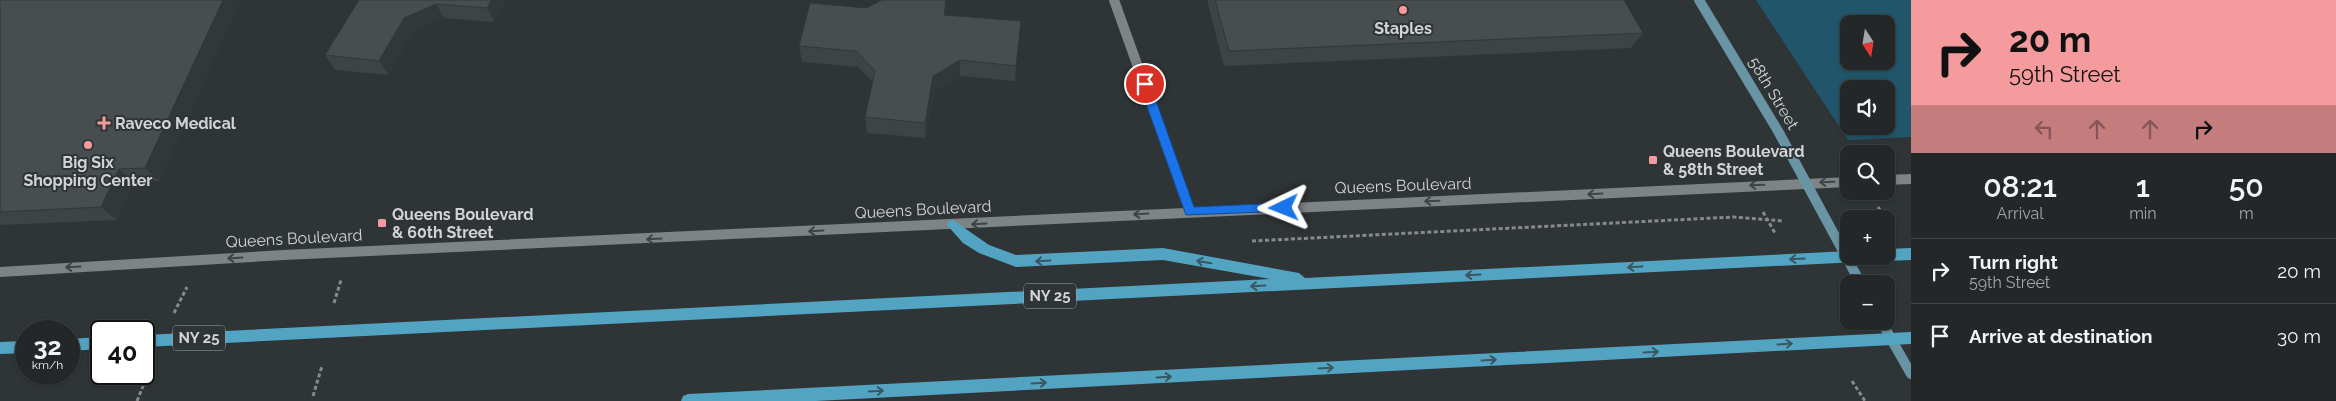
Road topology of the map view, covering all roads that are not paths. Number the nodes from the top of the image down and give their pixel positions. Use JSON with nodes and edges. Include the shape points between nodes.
{"nodes":[{"id":1,"x":1114,"y":0,"type":"edge"},
{"id":2,"x":1699,"y":0,"type":"edge"},
{"id":3,"x":1911,"y":179,"type":"edge"},
{"id":4,"x":1895,"y":180,"type":"edge"},
{"id":5,"x":1840,"y":182,"type":"edge"},
{"id":6,"x":1806,"y":183,"type":"junction"},
{"id":7,"x":1190,"y":212,"type":"junction"},
{"id":8,"x":953,"y":225,"type":"junction"},
{"id":9,"x":1840,"y":238,"type":"edge"},
{"id":10,"x":1911,"y":254,"type":"edge"},
{"id":11,"x":1895,"y":255,"type":"edge"},
{"id":12,"x":1840,"y":258,"type":"edge"},
{"id":13,"x":0,"y":272,"type":"edge"},
{"id":14,"x":1321,"y":283,"type":"junction"},
{"id":15,"x":1886,"y":330,"type":"edge"},
{"id":16,"x":1911,"y":338,"type":"edge"},
{"id":17,"x":1891,"y":339,"type":"junction"},
{"id":18,"x":155,"y":340,"type":"edge"},
{"id":19,"x":15,"y":347,"type":"edge"},
{"id":20,"x":0,"y":348,"type":"edge"},
{"id":21,"x":1911,"y":374,"type":"edge"},
{"id":22,"x":688,"y":401,"type":"edge"}],
"edges":[{"from":1,"to":7,"type":"street"},
{"from":2,"to":6,"type":"main road","name":"58th Street"},
{"from":3,"to":4,"type":"street"},
{"from":5,"to":6,"type":"street","name":"Queens Boulevard","one_way":true},
{"from":6,"to":7,"type":"street","name":"Queens Boulevard","one_way":true},
{"from":6,"to":9,"type":"main road","name":"58th Street"},
{"from":7,"to":8,"type":"street","name":"Queens Boulevard","one_way":true},
{"from":8,"to":13,"type":"street","name":"Queens Boulevard","one_way":true,"via":[[284,255]]},
{"from":14,"to":8,"type":"main road","one_way":true,"via":[[1163,254],[1016,260],[984,249]]},
{"from":10,"to":11,"type":"main road"},
{"from":12,"to":14,"type":"main road","number":"NY 25","one_way":true},
{"from":14,"to":18,"type":"main road","number":"NY 25","one_way":true},
{"from":15,"to":17,"type":"main road"},
{"from":16,"to":17,"type":"main road"},
{"from":17,"to":21,"type":"main road"},
{"from":22,"to":17,"type":"main road","one_way":true},
{"from":19,"to":20,"type":"main road"}]}
